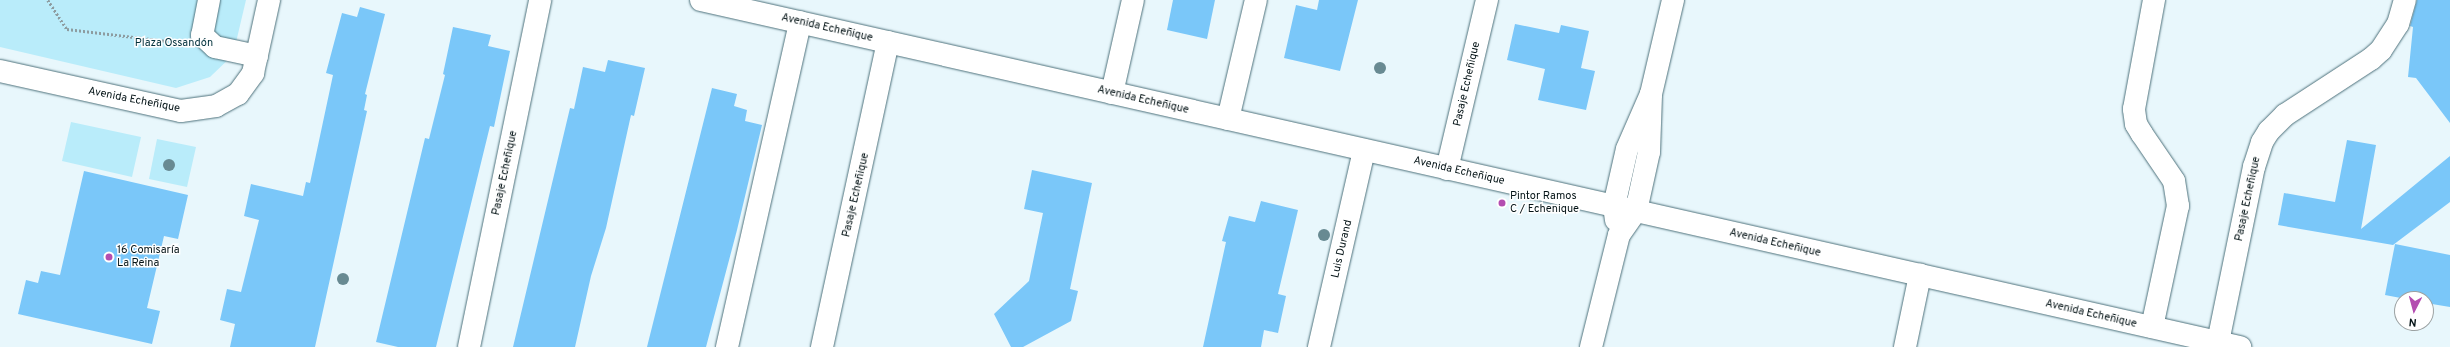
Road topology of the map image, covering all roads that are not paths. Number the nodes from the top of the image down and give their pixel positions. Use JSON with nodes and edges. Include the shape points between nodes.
{"nodes":[{"id":1,"x":209,"y":0,"type":"edge"},
{"id":2,"x":270,"y":0,"type":"edge"},
{"id":3,"x":540,"y":0,"type":"edge"},
{"id":4,"x":701,"y":0,"type":"edge"},
{"id":5,"x":1133,"y":0,"type":"edge"},
{"id":6,"x":1256,"y":0,"type":"edge"},
{"id":7,"x":1487,"y":0,"type":"edge"},
{"id":8,"x":1673,"y":0,"type":"edge"},
{"id":9,"x":2154,"y":0,"type":"edge"},
{"id":10,"x":2405,"y":0,"type":"edge"},
{"id":11,"x":775,"y":8,"type":"edge"},
{"id":12,"x":800,"y":22,"type":"junction"},
{"id":13,"x":888,"y":42,"type":"junction"},
{"id":14,"x":257,"y":56,"type":"junction"},
{"id":15,"x":0,"y":71,"type":"edge"},
{"id":16,"x":1112,"y":93,"type":"junction"},
{"id":17,"x":1651,"y":94,"type":"junction"},
{"id":18,"x":1228,"y":119,"type":"junction"},
{"id":19,"x":1364,"y":150,"type":"junction"},
{"id":20,"x":1447,"y":169,"type":"junction"},
{"id":21,"x":1614,"y":206,"type":"junction"},
{"id":22,"x":1636,"y":211,"type":"junction"},
{"id":23,"x":1620,"y":235,"type":"junction"},
{"id":24,"x":1920,"y":275,"type":"junction"},
{"id":25,"x":2152,"y":327,"type":"junction"},
{"id":26,"x":2229,"y":345,"type":"edge"},
{"id":27,"x":469,"y":347,"type":"edge"},
{"id":28,"x":727,"y":347,"type":"edge"},
{"id":29,"x":822,"y":347,"type":"edge"},
{"id":30,"x":1319,"y":347,"type":"edge"},
{"id":31,"x":1591,"y":347,"type":"edge"},
{"id":32,"x":1905,"y":347,"type":"edge"}],
"edges":[{"from":1,"to":14,"type":"street","via":[[202,35],[215,47]]},
{"from":2,"to":14,"type":"street","name":"Avenida Echeñique"},
{"from":3,"to":27,"type":"street","name":"Pasaje Echeñique"},
{"from":4,"to":11,"type":"street","name":"Avenida Echeñique"},
{"from":5,"to":16,"type":"street"},
{"from":6,"to":18,"type":"street"},
{"from":7,"to":20,"type":"street","name":"Pasaje Echeñique"},
{"from":8,"to":17,"type":"street"},
{"from":9,"to":25,"type":"street","via":[[2134,109],[2136,124],[2174,181],[2178,206]]},
{"from":10,"to":26,"type":"street","name":"Pasaje Echeñique","via":[[2398,24],[2381,50],[2285,115],[2262,142],[2254,168]]},
{"from":11,"to":12,"type":"street","name":"Avenida Echeñique"},
{"from":12,"to":13,"type":"street","name":"Avenida Echeñique"},
{"from":12,"to":28,"type":"street"},
{"from":13,"to":16,"type":"street","name":"Avenida Echeñique"},
{"from":13,"to":29,"type":"street","name":"Pasaje Echeñique"},
{"from":14,"to":15,"type":"street","name":"Avenida Echeñique","via":[[253,73],[238,94],[216,106],[181,111]]},
{"from":16,"to":18,"type":"street","name":"Avenida Echeñique"},
{"from":17,"to":21,"type":"street","via":[[1627,149]]},
{"from":17,"to":22,"type":"street","via":[[1649,152]]},
{"from":18,"to":19,"type":"street","name":"Avenida Echeñique"},
{"from":19,"to":20,"type":"street","name":"Avenida Echeñique"},
{"from":19,"to":30,"type":"street","name":"Luis Durand"},
{"from":20,"to":21,"type":"street","name":"Avenida Echeñique"},
{"from":21,"to":22,"type":"street","name":"Avenida Echeñique"},
{"from":21,"to":23,"type":"street"},
{"from":22,"to":23,"type":"street"},
{"from":22,"to":24,"type":"street","name":"Avenida Echeñique"},
{"from":23,"to":31,"type":"street"},
{"from":24,"to":25,"type":"street","name":"Avenida Echeñique"},
{"from":24,"to":32,"type":"street"},
{"from":25,"to":26,"type":"street","name":"Avenida Echeñique"}]}
